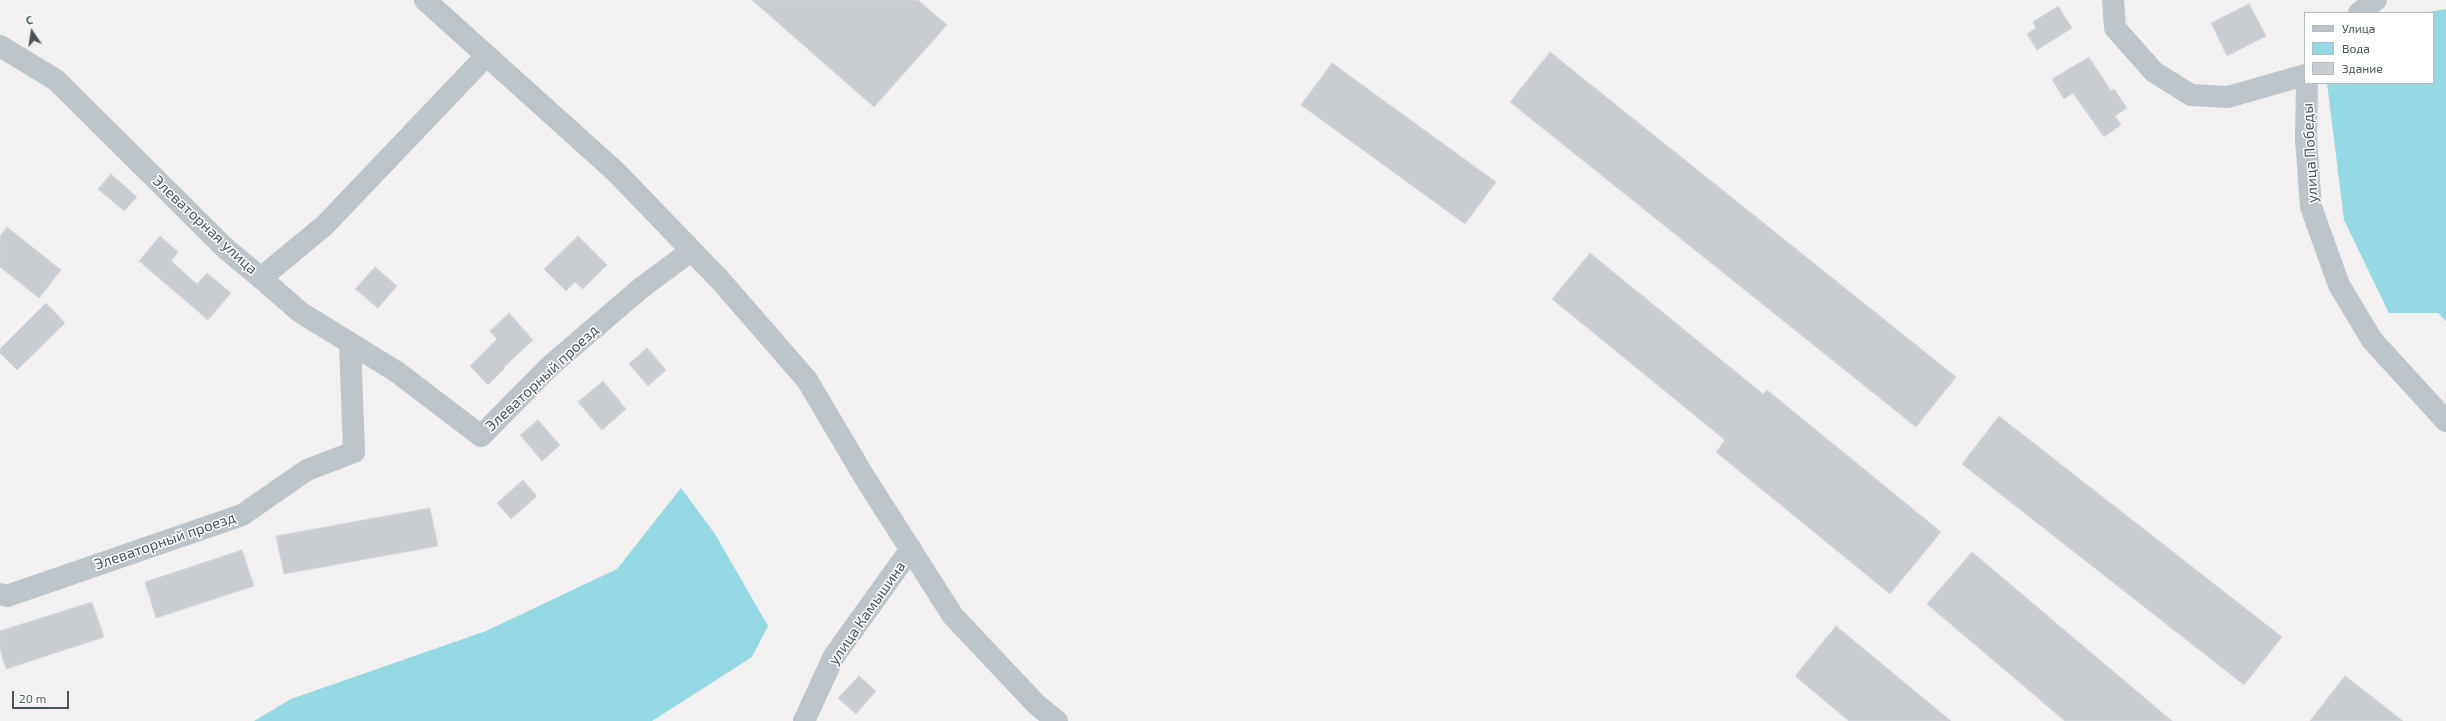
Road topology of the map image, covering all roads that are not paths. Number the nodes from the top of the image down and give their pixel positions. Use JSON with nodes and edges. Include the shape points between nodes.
{"nodes":[{"id":1,"x":426,"y":0,"type":"edge"},
{"id":2,"x":2113,"y":0,"type":"edge"},
{"id":3,"x":2376,"y":0,"type":"edge"},
{"id":4,"x":2360,"y":12,"type":"edge"},
{"id":5,"x":0,"y":46,"type":"edge"},
{"id":6,"x":486,"y":56,"type":"junction"},
{"id":7,"x":2304,"y":75,"type":"edge"},
{"id":8,"x":2307,"y":84,"type":"edge"},
{"id":9,"x":691,"y":250,"type":"junction"},
{"id":10,"x":261,"y":278,"type":"junction"},
{"id":11,"x":350,"y":343,"type":"junction"},
{"id":12,"x":2446,"y":421,"type":"edge"},
{"id":13,"x":911,"y":549,"type":"junction"},
{"id":14,"x":0,"y":594,"type":"edge"},
{"id":15,"x":804,"y":721,"type":"edge"},
{"id":16,"x":1057,"y":721,"type":"edge"}],
"edges":[{"from":1,"to":6,"type":"street"},
{"from":2,"to":7,"type":"street","via":[[2115,28],[2154,72],[2191,95],[2228,97]]},
{"from":3,"to":4,"type":"street"},
{"from":5,"to":10,"type":"street","name":"Элеваторная улица","via":[[56,80],[225,248]]},
{"from":6,"to":9,"type":"street","via":[[616,172]]},
{"from":6,"to":10,"type":"street","name":"Элеваторная улица","via":[[325,225]]},
{"from":8,"to":12,"type":"street","name":"улица Победы","via":[[2306,139],[2311,207],[2339,285],[2372,340]]},
{"from":9,"to":11,"type":"street","name":"Элеваторный проезд","via":[[640,288],[550,366],[481,436],[397,372]]},
{"from":9,"to":13,"type":"street","via":[[807,380]]},
{"from":10,"to":11,"type":"street","name":"Элеваторный проезд","via":[[300,312]]},
{"from":11,"to":14,"type":"street","name":"Элеваторный проезд","via":[[354,452],[307,470],[242,515],[7,596]]},
{"from":13,"to":15,"type":"street","name":"улица Камышина","via":[[834,656]]},
{"from":13,"to":16,"type":"street","via":[[953,616],[1037,705]]}]}
